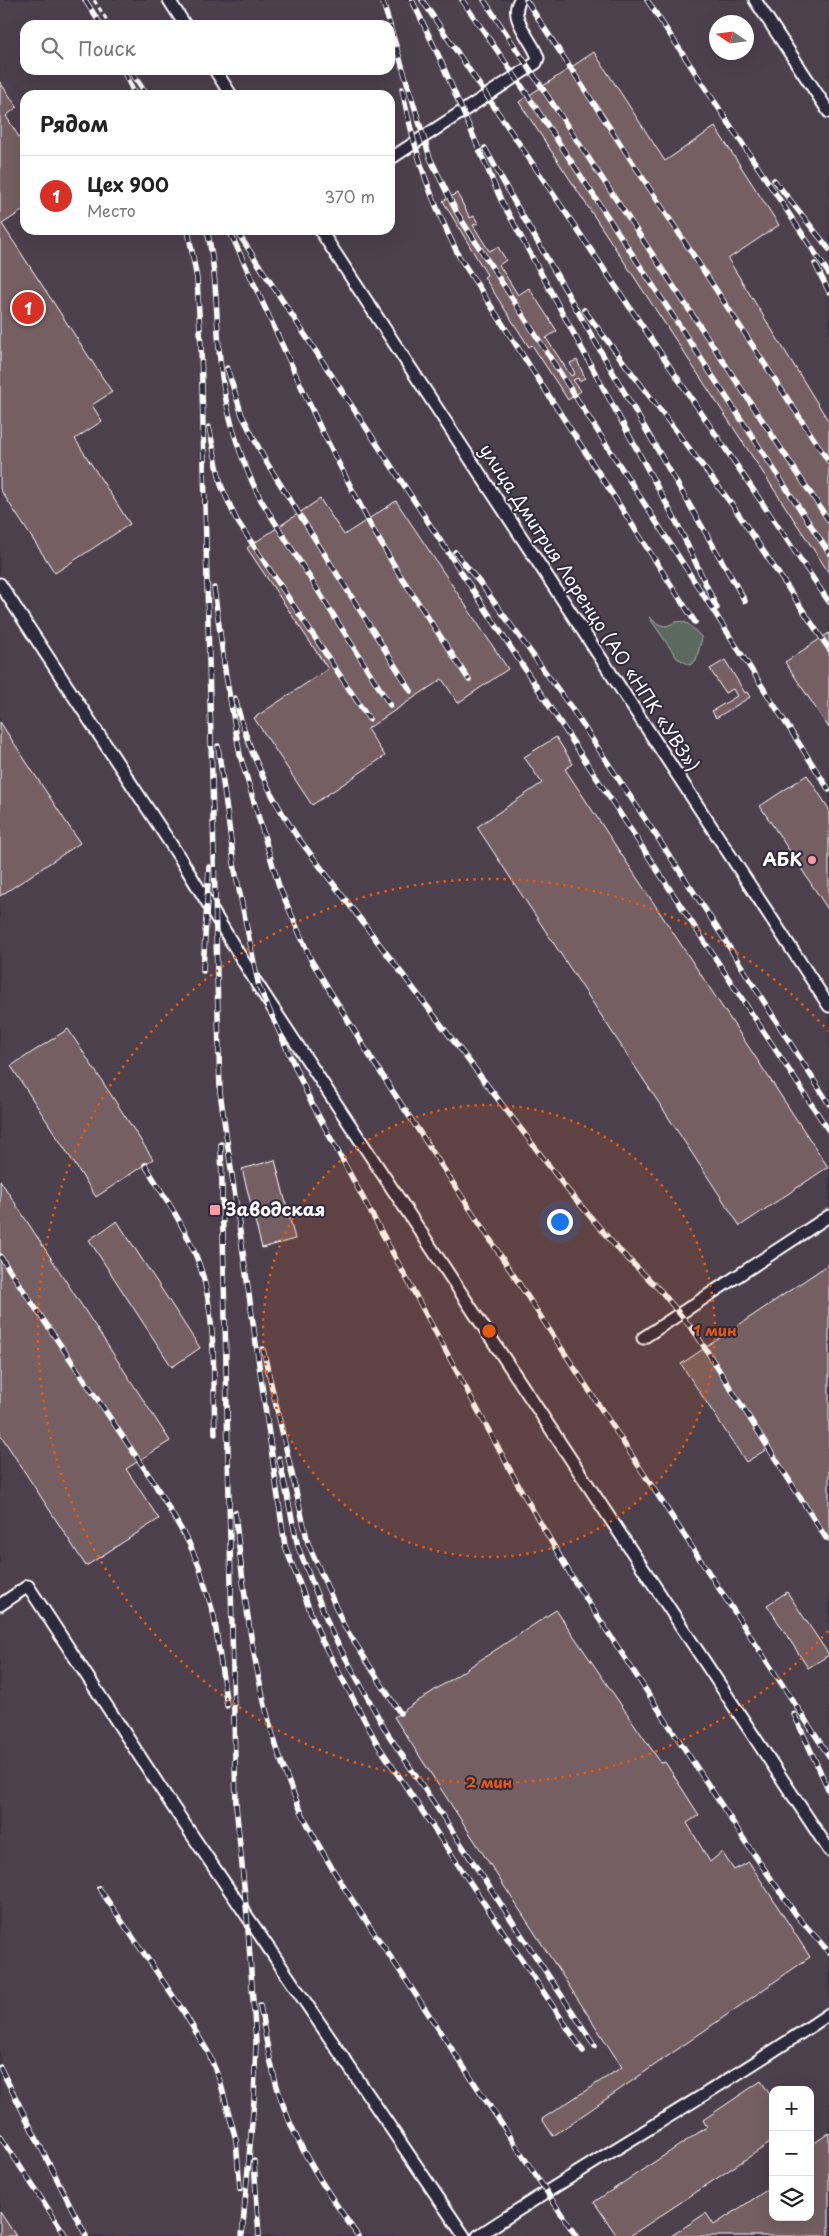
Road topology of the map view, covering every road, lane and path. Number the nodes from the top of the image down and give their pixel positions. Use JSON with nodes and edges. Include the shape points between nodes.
{"nodes":[{"id":1,"x":94,"y":0,"type":"edge"},
{"id":2,"x":169,"y":0,"type":"edge"},
{"id":3,"x":520,"y":0,"type":"edge"},
{"id":4,"x":755,"y":0,"type":"edge"},
{"id":5,"x":107,"y":20,"type":"edge"},
{"id":6,"x":182,"y":20,"type":"edge"},
{"id":7,"x":218,"y":75,"type":"edge"},
{"id":8,"x":228,"y":90,"type":"edge"},
{"id":9,"x":829,"y":112,"type":"edge"},
{"id":10,"x":395,"y":156,"type":"edge"},
{"id":11,"x":323,"y":235,"type":"edge"},
{"id":12,"x":0,"y":584,"type":"edge"},
{"id":13,"x":829,"y":1006,"type":"edge"},
{"id":14,"x":829,"y":1216,"type":"edge"},
{"id":15,"x":643,"y":1338,"type":"dead end"},
{"id":16,"x":0,"y":1605,"type":"edge"},
{"id":17,"x":829,"y":1850,"type":"edge"},
{"id":18,"x":829,"y":2014,"type":"edge"},
{"id":19,"x":464,"y":2236,"type":"edge"},
{"id":20,"x":478,"y":2236,"type":"edge"}],
"edges":[{"from":1,"to":5,"type":"path"},
{"from":2,"to":6,"type":"lane"},
{"from":3,"to":10,"type":"lane","via":[[517,16],[536,53],[536,63]]},
{"from":4,"to":9,"type":"lane"},
{"from":7,"to":8,"type":"lane"},
{"from":11,"to":13,"type":"lane","name":"улица Дмитрия Лоренцо (АО «НПК «УВЗ»)"},
{"from":12,"to":17,"type":"lane","via":[[180,858],[259,987]]},
{"from":14,"to":15,"type":"lane"},
{"from":16,"to":19,"type":"lane","via":[[28,1586]]},
{"from":18,"to":20,"type":"lane","via":[[759,2062]]}]}
